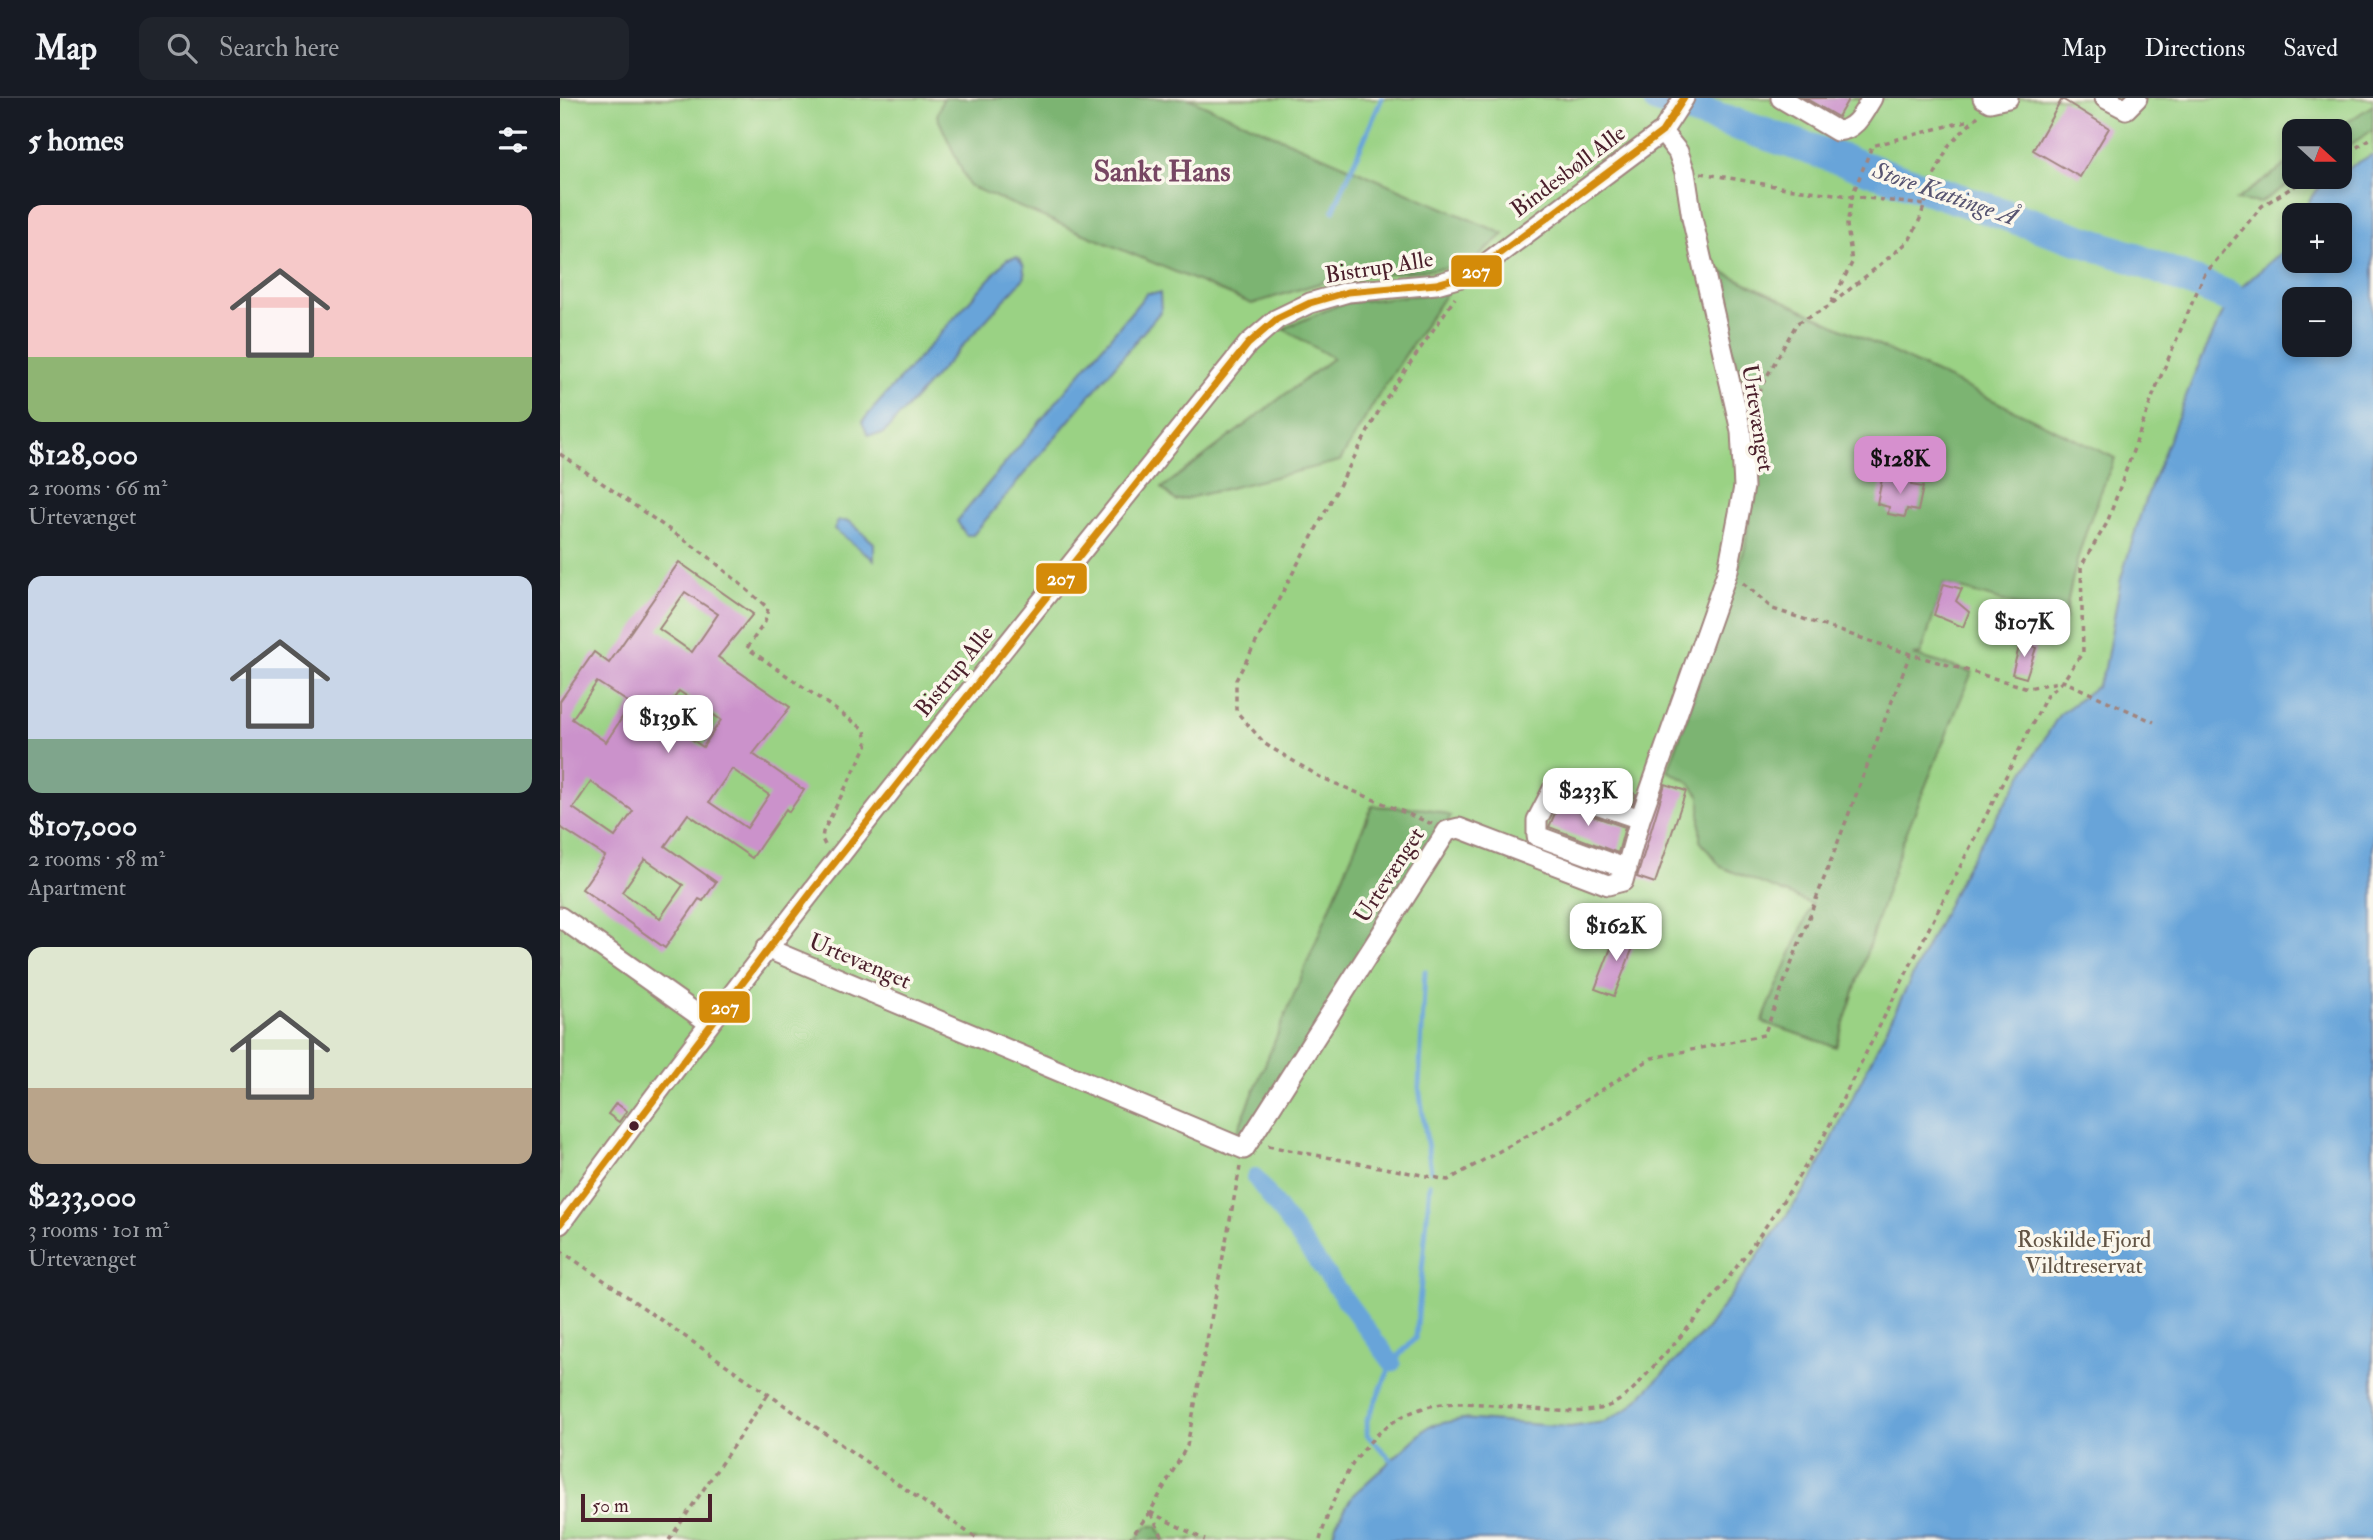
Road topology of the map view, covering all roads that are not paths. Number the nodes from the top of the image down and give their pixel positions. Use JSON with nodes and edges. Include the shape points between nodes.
{"nodes":[{"id":1,"x":1684,"y":98,"type":"edge"},
{"id":2,"x":1781,"y":98,"type":"edge"},
{"id":3,"x":1872,"y":98,"type":"edge"},
{"id":4,"x":2105,"y":98,"type":"edge"},
{"id":5,"x":2132,"y":104,"type":"edge"},
{"id":6,"x":1662,"y":132,"type":"junction"},
{"id":7,"x":1472,"y":274,"type":"joint"},
{"id":8,"x":1640,"y":819,"type":"junction"},
{"id":9,"x":1627,"y":869,"type":"junction"},
{"id":10,"x":560,"y":917,"type":"edge"},
{"id":11,"x":766,"y":948,"type":"junction"},
{"id":12,"x":708,"y":1022,"type":"junction"},
{"id":13,"x":560,"y":1224,"type":"edge"}],
"edges":[{"from":1,"to":6,"type":"street","name":"Bindesbøll Alle"},
{"from":2,"to":3,"type":"street","via":[[1837,131],[1846,131],[1858,121]]},
{"from":4,"to":5,"type":"street"},
{"from":6,"to":7,"type":"street","name":"Bindesbøll Alle"},
{"from":6,"to":8,"type":"street","name":"Urtevænget","via":[[1678,152],[1685,172],[1741,431],[1744,487],[1728,570]]},
{"from":7,"to":11,"type":"street","name":"Bistrup Alle","via":[[1436,284],[1348,292],[1310,303],[1277,319],[1248,344]]},
{"from":8,"to":9,"type":"street","name":"Urtevænget"},
{"from":8,"to":9,"type":"street","via":[[1553,789],[1537,820],[1537,836]]},
{"from":9,"to":11,"type":"street","name":"Urtevænget","via":[[1623,881],[1608,885],[1459,828],[1447,831],[1244,1149]]},
{"from":10,"to":12,"type":"street"},
{"from":11,"to":12,"type":"street","name":"Bistrup Alle"},
{"from":12,"to":13,"type":"street","name":"Bistrup Alle"}]}
